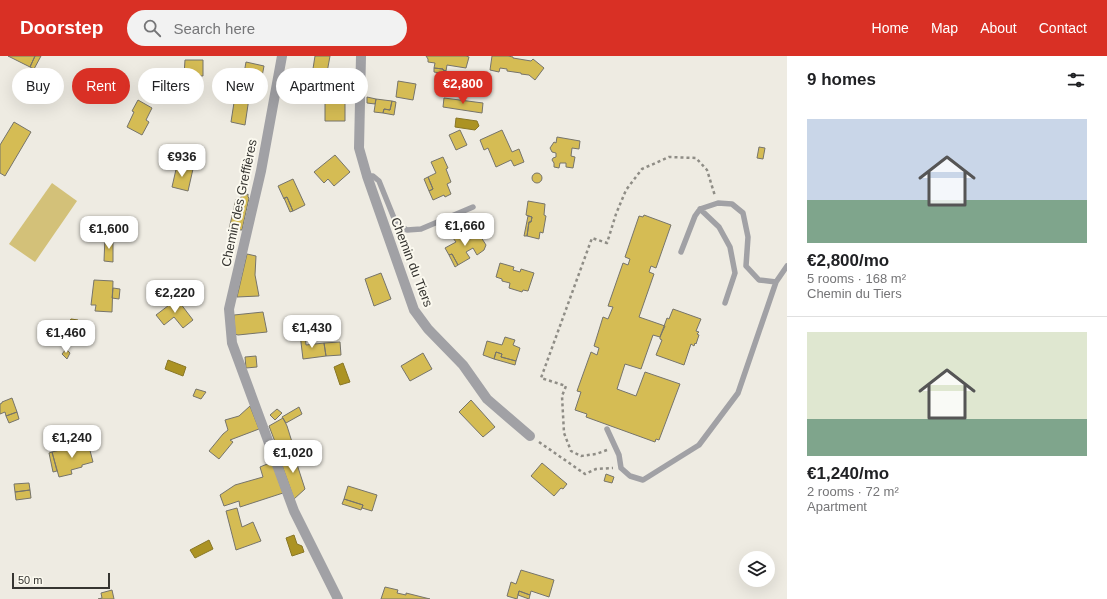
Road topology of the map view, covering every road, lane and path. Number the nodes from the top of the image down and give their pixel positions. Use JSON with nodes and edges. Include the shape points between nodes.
{"nodes":[{"id":1,"x":282,"y":56,"type":"edge"},
{"id":2,"x":361,"y":56,"type":"edge"},
{"id":3,"x":367,"y":176,"type":"junction"},
{"id":4,"x":718,"y":203,"type":"junction"},
{"id":5,"x":473,"y":207,"type":"dead end"},
{"id":6,"x":700,"y":209,"type":"junction"},
{"id":7,"x":681,"y":252,"type":"dead end"},
{"id":8,"x":787,"y":266,"type":"edge"},
{"id":9,"x":776,"y":282,"type":"junction"},
{"id":10,"x":725,"y":303,"type":"dead end"},
{"id":11,"x":607,"y":429,"type":"dead end"},
{"id":12,"x":530,"y":436,"type":"joint"},
{"id":13,"x":615,"y":448,"type":"junction"},
{"id":14,"x":621,"y":468,"type":"junction"},
{"id":15,"x":338,"y":599,"type":"edge"}],
"edges":[{"from":1,"to":15,"type":"street","name":"Chemin des Greffières","via":[[260,171],[229,309],[232,343],[294,511]]},
{"from":2,"to":3,"type":"street","name":"Chemin du Tiers","via":[[358,148]]},
{"from":3,"to":5,"type":"lane","via":[[373,176],[379,181],[396,223],[407,230],[420,229]]},
{"from":3,"to":12,"type":"street","name":"Chemin du Tiers","via":[[414,310],[428,329],[463,365],[487,399]]},
{"from":4,"to":6,"type":"lane"},
{"from":4,"to":9,"type":"lane","via":[[732,204],[744,213],[748,237],[746,266],[759,280]]},
{"from":4,"to":13,"type":"path","via":[[707,170],[696,158],[668,157],[642,169],[626,190],[607,243],[592,238],[541,378],[566,386],[562,396],[564,434],[571,451],[581,456]]},
{"from":6,"to":7,"type":"lane"},
{"from":6,"to":10,"type":"lane","via":[[719,227],[730,247],[735,273]]},
{"from":8,"to":9,"type":"lane"},
{"from":9,"to":14,"type":"lane","via":[[738,393],[699,445],[643,480],[630,476]]},
{"from":11,"to":13,"type":"lane"},
{"from":12,"to":14,"type":"path","via":[[585,474],[596,470]]},
{"from":13,"to":14,"type":"lane"}]}
